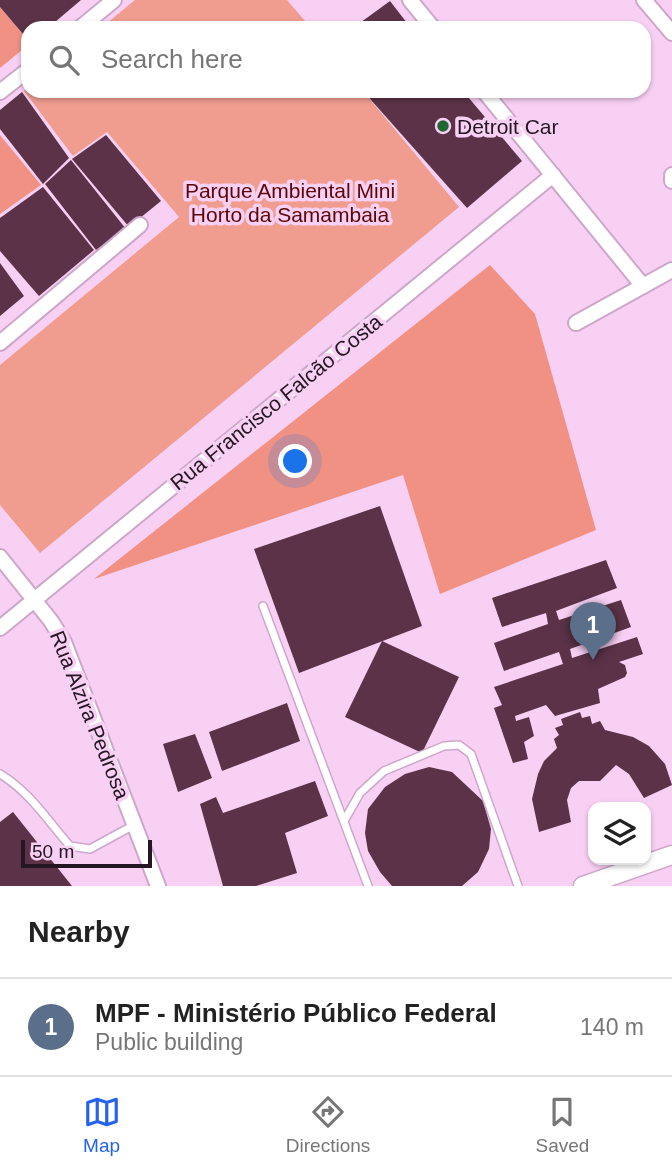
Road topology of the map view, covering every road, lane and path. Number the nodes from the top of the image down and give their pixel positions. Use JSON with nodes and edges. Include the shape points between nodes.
{"nodes":[{"id":1,"x":114,"y":0,"type":"edge"},
{"id":2,"x":410,"y":0,"type":"edge"},
{"id":3,"x":644,"y":0,"type":"edge"},
{"id":4,"x":88,"y":21,"type":"edge"},
{"id":5,"x":427,"y":21,"type":"edge"},
{"id":6,"x":672,"y":33,"type":"edge"},
{"id":7,"x":21,"y":76,"type":"edge"},
{"id":8,"x":0,"y":92,"type":"edge"},
{"id":9,"x":490,"y":98,"type":"edge"},
{"id":10,"x":552,"y":175,"type":"junction"},
{"id":11,"x":672,"y":175,"type":"edge"},
{"id":12,"x":672,"y":181,"type":"edge"},
{"id":13,"x":140,"y":225,"type":"dead end"},
{"id":14,"x":672,"y":270,"type":"edge"},
{"id":15,"x":643,"y":286,"type":"junction"},
{"id":16,"x":576,"y":323,"type":"dead end"},
{"id":17,"x":0,"y":343,"type":"edge"},
{"id":18,"x":0,"y":557,"type":"edge"},
{"id":19,"x":35,"y":600,"type":"junction"},
{"id":20,"x":263,"y":606,"type":"dead end"},
{"id":21,"x":0,"y":628,"type":"edge"},
{"id":22,"x":0,"y":774,"type":"edge"},
{"id":23,"x":344,"y":821,"type":"junction"},
{"id":24,"x":135,"y":825,"type":"junction"},
{"id":25,"x":672,"y":855,"type":"edge"},
{"id":26,"x":158,"y":886,"type":"edge"},
{"id":27,"x":368,"y":886,"type":"edge"},
{"id":28,"x":518,"y":886,"type":"edge"},
{"id":29,"x":583,"y":886,"type":"edge"}],
"edges":[{"from":1,"to":4,"type":"street"},
{"from":2,"to":5,"type":"street"},
{"from":3,"to":6,"type":"street"},
{"from":7,"to":8,"type":"street"},
{"from":9,"to":10,"type":"street"},
{"from":10,"to":15,"type":"street"},
{"from":10,"to":19,"type":"street","name":"Rua Francisco Falcão Costa"},
{"from":11,"to":12,"type":"street"},
{"from":13,"to":17,"type":"street"},
{"from":14,"to":15,"type":"street"},
{"from":15,"to":16,"type":"street"},
{"from":18,"to":19,"type":"street","name":"Rua Alzira Pedrosa"},
{"from":19,"to":21,"type":"street","name":"Rua Francisco Falcão Costa"},
{"from":19,"to":24,"type":"street","name":"Rua Alzira Pedrosa","via":[[64,642]]},
{"from":20,"to":23,"type":"lane"},
{"from":22,"to":24,"type":"lane","via":[[37,804],[69,846],[90,849]]},
{"from":23,"to":27,"type":"lane"},
{"from":23,"to":28,"type":"lane","via":[[365,787],[384,771],[444,746],[459,745],[471,754]]},
{"from":24,"to":26,"type":"street","name":"Rua Alzira Pedrosa"},
{"from":25,"to":29,"type":"street"}]}
